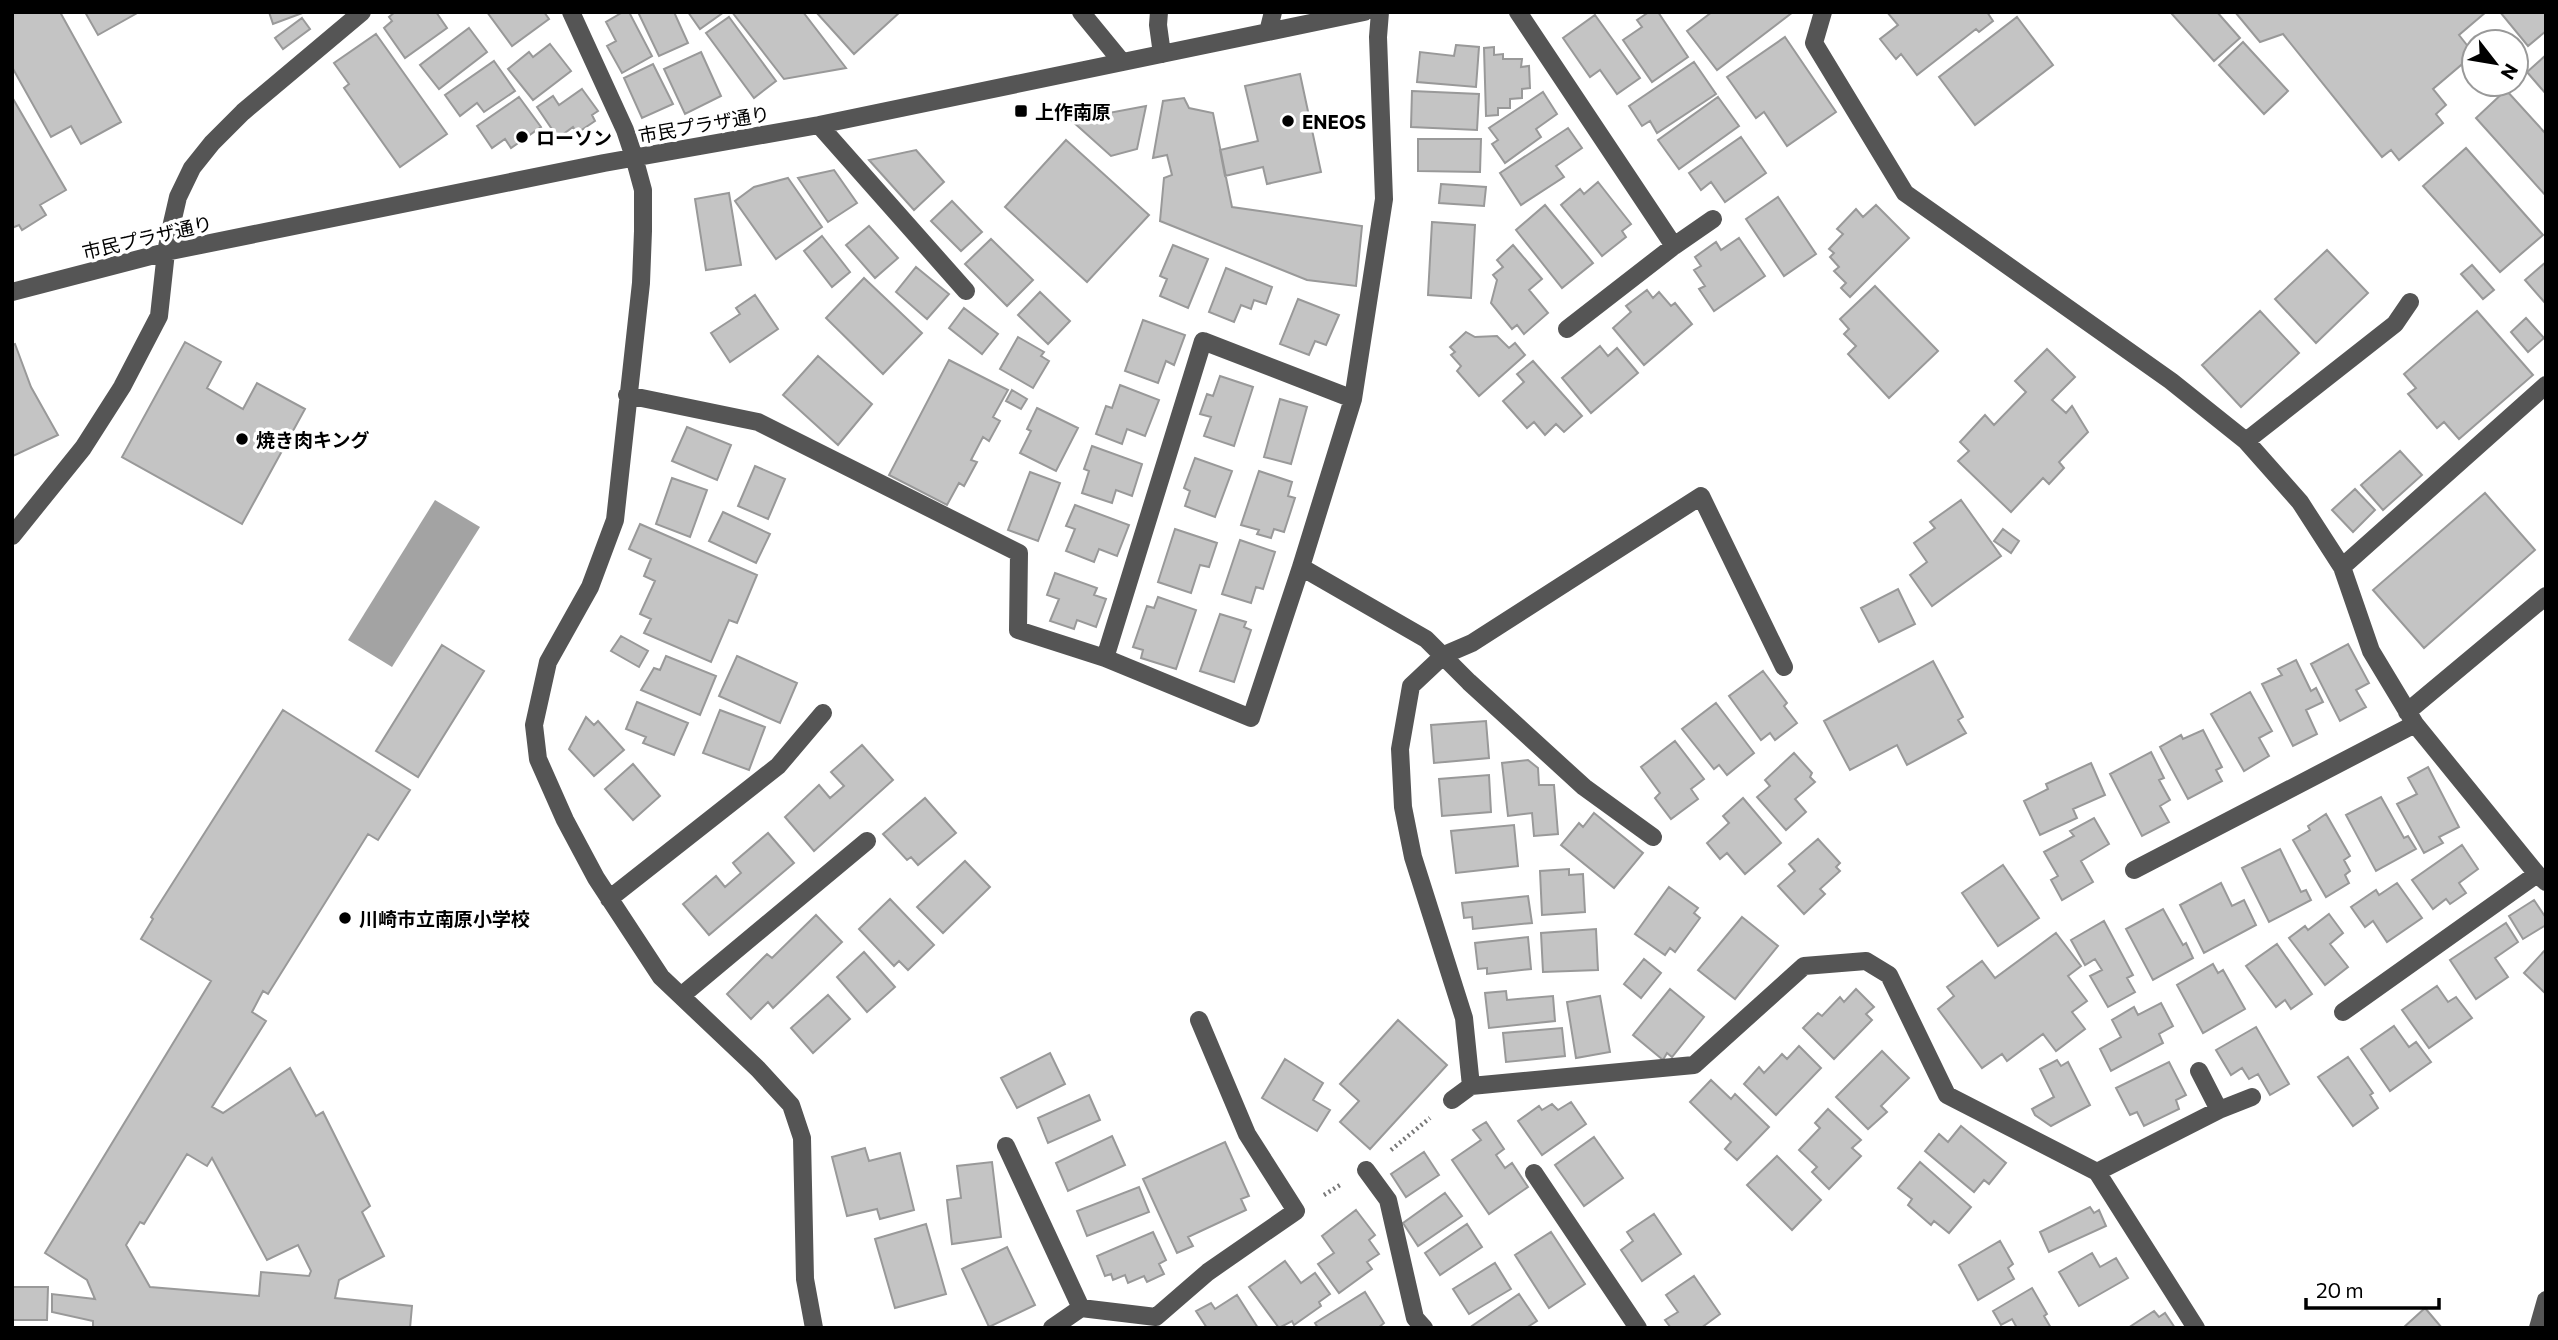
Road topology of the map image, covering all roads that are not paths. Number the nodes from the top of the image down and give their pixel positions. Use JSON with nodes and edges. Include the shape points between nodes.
{"nodes":[{"id":1,"x":362,"y":12,"type":"edge"},
{"id":2,"x":1081,"y":12,"type":"edge"},
{"id":3,"x":1159,"y":12,"type":"edge"},
{"id":4,"x":1273,"y":12,"type":"edge"},
{"id":5,"x":1363,"y":12,"type":"edge"},
{"id":6,"x":1380,"y":12,"type":"edge"},
{"id":7,"x":1518,"y":12,"type":"edge"},
{"id":8,"x":1823,"y":12,"type":"edge"},
{"id":9,"x":579,"y":15,"type":"edge"},
{"id":10,"x":1268,"y":32,"type":"junction"},
{"id":11,"x":1161,"y":54,"type":"junction"},
{"id":12,"x":1122,"y":62,"type":"junction"},
{"id":13,"x":818,"y":125,"type":"junction"},
{"id":14,"x":634,"y":157,"type":"junction"},
{"id":15,"x":1713,"y":219,"type":"dead end"},
{"id":16,"x":1674,"y":246,"type":"junction"},
{"id":17,"x":166,"y":252,"type":"junction"},
{"id":18,"x":966,"y":291,"type":"dead end"},
{"id":19,"x":12,"y":292,"type":"edge"},
{"id":20,"x":2410,"y":302,"type":"dead end"},
{"id":21,"x":1567,"y":329,"type":"dead end"},
{"id":22,"x":2546,"y":385,"type":"edge"},
{"id":23,"x":627,"y":395,"type":"junction"},
{"id":24,"x":1353,"y":399,"type":"junction"},
{"id":25,"x":2246,"y":441,"type":"junction"},
{"id":26,"x":12,"y":536,"type":"edge"},
{"id":27,"x":1301,"y":567,"type":"junction"},
{"id":28,"x":2342,"y":567,"type":"junction"},
{"id":29,"x":2546,"y":596,"type":"edge"},
{"id":30,"x":1444,"y":655,"type":"junction"},
{"id":31,"x":1105,"y":658,"type":"junction"},
{"id":32,"x":1784,"y":667,"type":"dead end"},
{"id":33,"x":823,"y":713,"type":"dead end"},
{"id":34,"x":2411,"y":718,"type":"junction"},
{"id":35,"x":1653,"y":837,"type":"dead end"},
{"id":36,"x":867,"y":841,"type":"dead end"},
{"id":37,"x":2134,"y":870,"type":"dead end"},
{"id":38,"x":2541,"y":878,"type":"edge"},
{"id":39,"x":609,"y":899,"type":"junction"},
{"id":40,"x":681,"y":996,"type":"junction"},
{"id":41,"x":2343,"y":1012,"type":"dead end"},
{"id":42,"x":1199,"y":1020,"type":"dead end"},
{"id":43,"x":2199,"y":1072,"type":"dead end"},
{"id":44,"x":1471,"y":1086,"type":"junction"},
{"id":45,"x":2252,"y":1097,"type":"dead end"},
{"id":46,"x":1452,"y":1100,"type":"road end"},
{"id":47,"x":2220,"y":1110,"type":"junction"},
{"id":48,"x":1006,"y":1146,"type":"dead end"},
{"id":49,"x":1366,"y":1170,"type":"road end"},
{"id":50,"x":2097,"y":1172,"type":"junction"},
{"id":51,"x":1534,"y":1173,"type":"dead end"},
{"id":52,"x":2546,"y":1300,"type":"edge"},
{"id":53,"x":1081,"y":1308,"type":"junction"},
{"id":54,"x":814,"y":1328,"type":"edge"},
{"id":55,"x":1052,"y":1328,"type":"edge"},
{"id":56,"x":1424,"y":1328,"type":"edge"},
{"id":57,"x":1639,"y":1328,"type":"edge"},
{"id":58,"x":2196,"y":1328,"type":"edge"},
{"id":59,"x":2538,"y":1328,"type":"edge"}],
"edges":[{"from":1,"to":17,"type":"street","via":[[212,143],[192,168],[178,197]]},
{"from":2,"to":12,"type":"street"},
{"from":3,"to":11,"type":"street"},
{"from":4,"to":10,"type":"street"},
{"from":5,"to":10,"type":"street","name":"市民プラザ通り"},
{"from":6,"to":24,"type":"street","via":[[1384,199]]},
{"from":7,"to":16,"type":"street"},
{"from":8,"to":25,"type":"street","via":[[1814,43],[1905,193],[2171,380]]},
{"from":9,"to":14,"type":"street"},
{"from":10,"to":11,"type":"street","name":"市民プラザ通り"},
{"from":11,"to":12,"type":"street","name":"市民プラザ通り"},
{"from":12,"to":13,"type":"street","name":"市民プラザ通り"},
{"from":13,"to":14,"type":"street","name":"市民プラザ通り"},
{"from":13,"to":18,"type":"street"},
{"from":14,"to":17,"type":"street","name":"市民プラザ通り"},
{"from":14,"to":23,"type":"street","via":[[643,190],[643,231]]},
{"from":15,"to":16,"type":"street"},
{"from":16,"to":21,"type":"street"},
{"from":17,"to":19,"type":"street","name":"市民プラザ通り"},
{"from":17,"to":26,"type":"street","via":[[159,316],[122,387],[83,448]]},
{"from":20,"to":25,"type":"street","via":[[2395,324]]},
{"from":22,"to":28,"type":"street"},
{"from":23,"to":31,"type":"street","via":[[758,422],[1019,553],[1018,630]]},
{"from":23,"to":39,"type":"street","via":[[615,520],[590,587],[548,662],[534,725],[538,759],[565,820]]},
{"from":24,"to":27,"type":"street"},
{"from":24,"to":31,"type":"street","via":[[1203,341]]},
{"from":25,"to":28,"type":"street","via":[[2300,502]]},
{"from":27,"to":30,"type":"street","via":[[1426,639]]},
{"from":27,"to":31,"type":"street","via":[[1251,718]]},
{"from":28,"to":34,"type":"street","via":[[2371,651]]},
{"from":29,"to":34,"type":"street"},
{"from":30,"to":32,"type":"street","via":[[1472,643],[1701,496]]},
{"from":30,"to":35,"type":"street","via":[[1584,787]]},
{"from":30,"to":44,"type":"street","via":[[1411,686],[1400,749],[1403,807],[1413,858],[1464,1018]]},
{"from":33,"to":39,"type":"street","via":[[778,766]]},
{"from":34,"to":37,"type":"street"},
{"from":34,"to":38,"type":"street"},
{"from":36,"to":40,"type":"street"},
{"from":38,"to":41,"type":"street"},
{"from":39,"to":40,"type":"street","via":[[661,977]]},
{"from":40,"to":54,"type":"street","via":[[791,1105],[802,1138],[805,1279]]},
{"from":42,"to":53,"type":"street","via":[[1247,1134],[1296,1211],[1208,1272],[1156,1317]]},
{"from":43,"to":47,"type":"street"},
{"from":44,"to":46,"type":"street"},
{"from":44,"to":50,"type":"street","via":[[1694,1065],[1804,966],[1866,961],[1889,975],[1947,1095]]},
{"from":45,"to":47,"type":"street"},
{"from":47,"to":50,"type":"street"},
{"from":48,"to":53,"type":"street"},
{"from":49,"to":56,"type":"street","via":[[1388,1200],[1415,1318]]},
{"from":50,"to":58,"type":"street"},
{"from":51,"to":57,"type":"street"},
{"from":52,"to":59,"type":"street"},
{"from":53,"to":55,"type":"street"}]}
